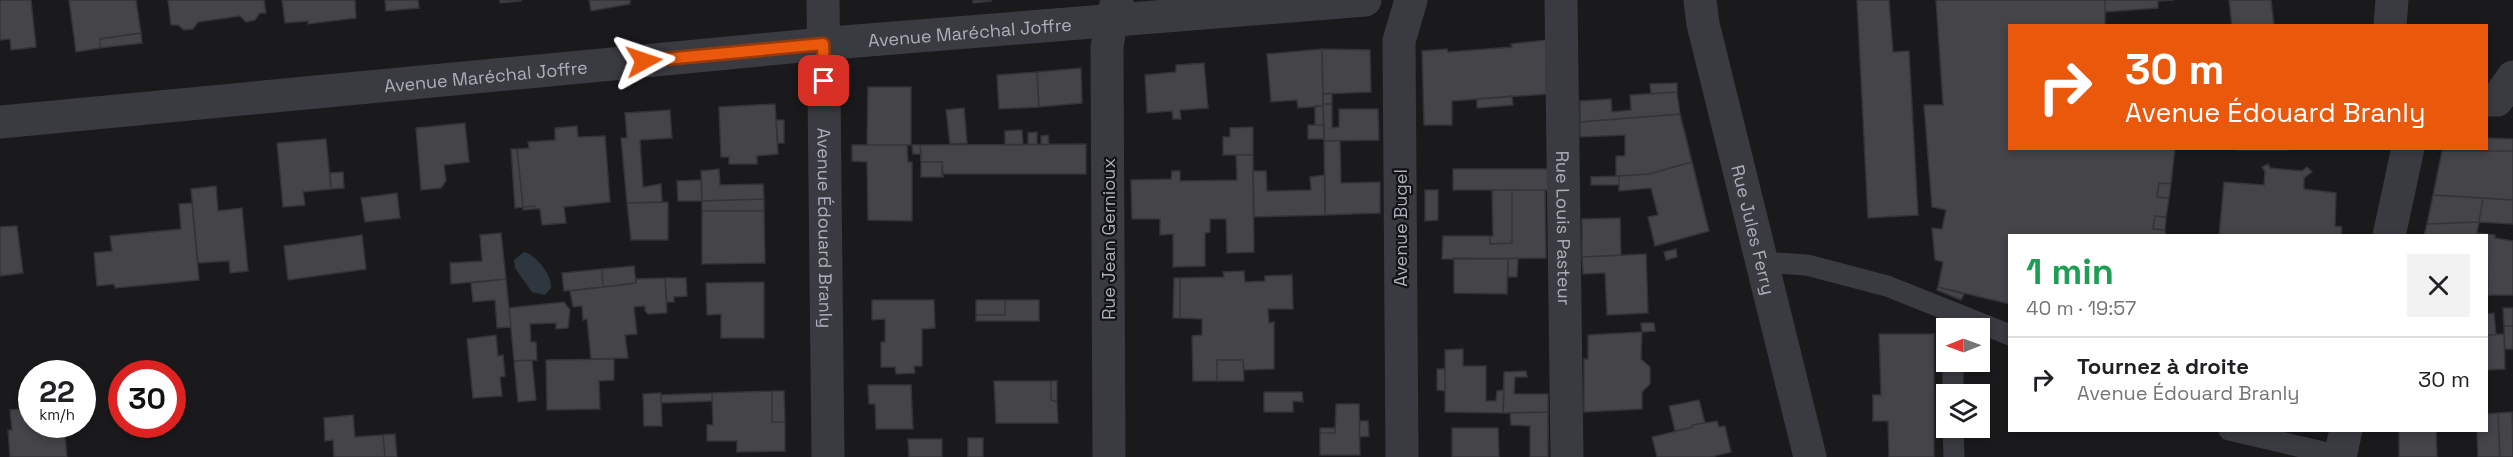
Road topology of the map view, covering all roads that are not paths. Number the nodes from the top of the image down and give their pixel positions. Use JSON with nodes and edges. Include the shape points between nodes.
{"nodes":[{"id":1,"x":823,"y":0,"type":"edge"},
{"id":2,"x":1365,"y":0,"type":"edge"},
{"id":3,"x":1411,"y":0,"type":"edge"},
{"id":4,"x":1562,"y":0,"type":"edge"},
{"id":5,"x":1700,"y":0,"type":"edge"},
{"id":6,"x":2392,"y":0,"type":"edge"},
{"id":7,"x":1114,"y":11,"type":"edge"},
{"id":8,"x":2390,"y":24,"type":"edge"},
{"id":9,"x":823,"y":44,"type":"junction"},
{"id":10,"x":2513,"y":77,"type":"edge"},
{"id":11,"x":2488,"y":100,"type":"edge"},
{"id":12,"x":0,"y":122,"type":"edge"},
{"id":13,"x":2408,"y":150,"type":"edge"},
{"id":14,"x":2389,"y":234,"type":"edge"},
{"id":15,"x":1761,"y":262,"type":"junction"},
{"id":16,"x":1946,"y":318,"type":"edge"},
{"id":17,"x":1990,"y":331,"type":"edge"},
{"id":18,"x":2008,"y":335,"type":"edge"},
{"id":19,"x":2242,"y":432,"type":"edge"},
{"id":20,"x":1953,"y":438,"type":"edge"},
{"id":21,"x":2342,"y":448,"type":"edge"},
{"id":22,"x":828,"y":457,"type":"edge"},
{"id":23,"x":1109,"y":457,"type":"edge"},
{"id":24,"x":1402,"y":457,"type":"edge"},
{"id":25,"x":1567,"y":457,"type":"edge"},
{"id":26,"x":1810,"y":457,"type":"edge"},
{"id":27,"x":1954,"y":457,"type":"edge"}],
"edges":[{"from":1,"to":9,"type":"street","name":"Avenue Édouard Branly"},
{"from":2,"to":7,"type":"street","name":"Avenue Maréchal Joffre"},
{"from":3,"to":24,"type":"street","name":"Avenue Bugel","via":[[1399,41]]},
{"from":4,"to":25,"type":"street","name":"Rue Louis Pasteur"},
{"from":5,"to":15,"type":"street","name":"Rue Jules Ferry"},
{"from":6,"to":8,"type":"street"},
{"from":7,"to":9,"type":"street","name":"Avenue Maréchal Joffre"},
{"from":7,"to":23,"type":"street","name":"Rue Jean Gernioux","via":[[1107,47]]},
{"from":9,"to":12,"type":"street","name":"Avenue Maréchal Joffre"},
{"from":9,"to":22,"type":"street","name":"Avenue Édouard Branly"},
{"from":10,"to":11,"type":"street","via":[[2497,100]]},
{"from":13,"to":14,"type":"street"},
{"from":15,"to":16,"type":"lane","via":[[1845,273],[1887,286]]},
{"from":15,"to":26,"type":"street","name":"Rue Jules Ferry"},
{"from":17,"to":18,"type":"lane"},
{"from":19,"to":21,"type":"lane"},
{"from":20,"to":27,"type":"lane"}]}
